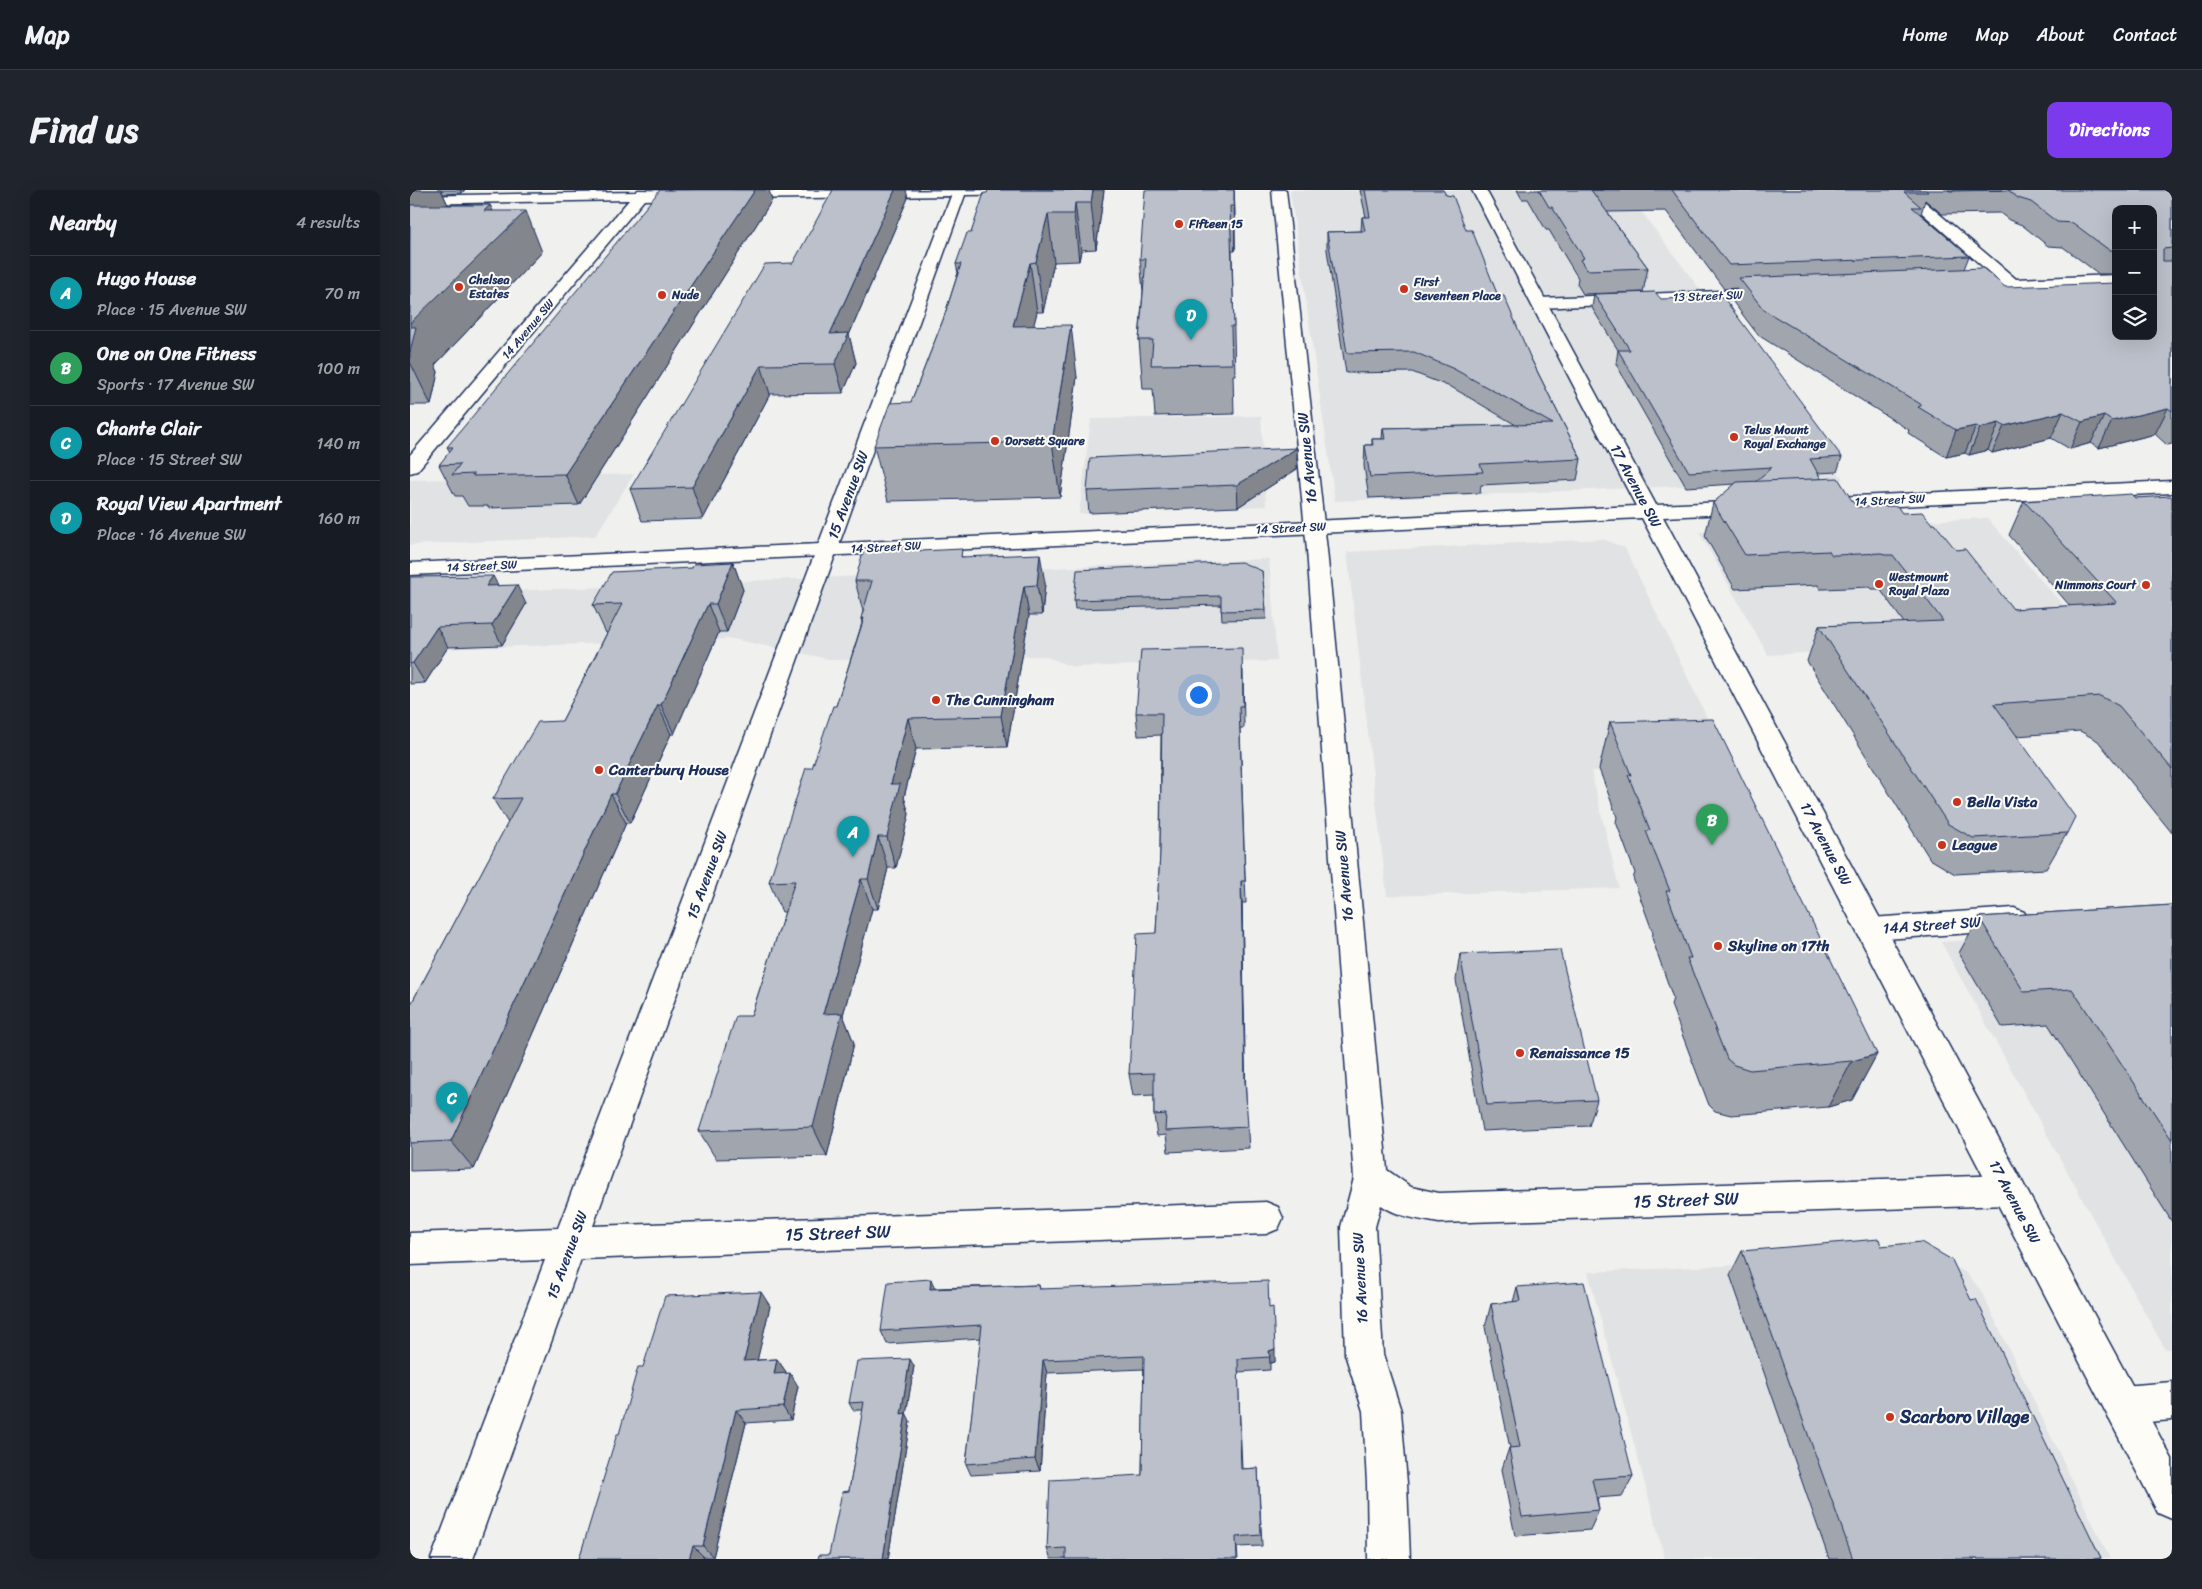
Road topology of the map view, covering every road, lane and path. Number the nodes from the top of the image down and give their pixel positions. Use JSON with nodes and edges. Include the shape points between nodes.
{"nodes":[{"id":1,"x":1045,"y":190,"type":"edge"},
{"id":2,"x":1279,"y":190,"type":"edge"},
{"id":3,"x":1479,"y":190,"type":"edge"},
{"id":4,"x":1903,"y":190,"type":"edge"},
{"id":5,"x":960,"y":191,"type":"edge"},
{"id":6,"x":643,"y":193,"type":"edge"},
{"id":7,"x":410,"y":200,"type":"edge"},
{"id":8,"x":2112,"y":280,"type":"edge"},
{"id":9,"x":2012,"y":284,"type":"junction"},
{"id":10,"x":1947,"y":287,"type":"edge"},
{"id":11,"x":1789,"y":293,"type":"edge"},
{"id":12,"x":1539,"y":303,"type":"junction"},
{"id":13,"x":410,"y":467,"type":"edge"},
{"id":14,"x":2172,"y":487,"type":"edge"},
{"id":15,"x":1796,"y":505,"type":"edge"},
{"id":16,"x":1768,"y":506,"type":"edge"},
{"id":17,"x":1650,"y":511,"type":"junction"},
{"id":18,"x":1314,"y":527,"type":"junction"},
{"id":19,"x":828,"y":550,"type":"junction"},
{"id":20,"x":410,"y":570,"type":"edge"},
{"id":21,"x":2040,"y":918,"type":"edge"},
{"id":22,"x":1871,"y":929,"type":"junction"},
{"id":23,"x":1371,"y":1178,"type":"junction"},
{"id":24,"x":2009,"y":1190,"type":"junction"},
{"id":25,"x":1266,"y":1218,"type":"dead end"},
{"id":26,"x":571,"y":1242,"type":"junction"},
{"id":27,"x":410,"y":1249,"type":"edge"},
{"id":28,"x":2172,"y":1401,"type":"edge"},
{"id":29,"x":2123,"y":1406,"type":"junction"},
{"id":30,"x":2172,"y":1499,"type":"edge"},
{"id":31,"x":452,"y":1559,"type":"edge"},
{"id":32,"x":1389,"y":1559,"type":"edge"}],
"edges":[{"from":1,"to":5,"type":"street"},
{"from":2,"to":18,"type":"street","name":"16 Avenue SW"},
{"from":3,"to":12,"type":"street","name":"17 Avenue SW"},
{"from":4,"to":9,"type":"street"},
{"from":5,"to":6,"type":"street"},
{"from":5,"to":19,"type":"street","name":"15 Avenue SW"},
{"from":6,"to":7,"type":"street"},
{"from":6,"to":13,"type":"street","name":"14 Avenue SW"},
{"from":8,"to":9,"type":"street"},
{"from":9,"to":10,"type":"street"},
{"from":11,"to":12,"type":"street","name":"13 Street SW"},
{"from":12,"to":17,"type":"street","name":"17 Avenue SW"},
{"from":14,"to":15,"type":"street","name":"14 Street SW"},
{"from":16,"to":17,"type":"street","name":"14 Street SW"},
{"from":17,"to":18,"type":"street","name":"14 Street SW"},
{"from":17,"to":22,"type":"street","name":"17 Avenue SW"},
{"from":18,"to":19,"type":"street","name":"14 Street SW"},
{"from":18,"to":23,"type":"street","name":"16 Avenue SW"},
{"from":19,"to":20,"type":"street","name":"14 Street SW"},
{"from":19,"to":26,"type":"street","name":"15 Avenue SW"},
{"from":21,"to":22,"type":"street","name":"14A Street SW"},
{"from":22,"to":24,"type":"street","name":"17 Avenue SW"},
{"from":23,"to":24,"type":"street","name":"15 Street SW","via":[[1403,1201],[1439,1208]]},
{"from":23,"to":32,"type":"street","name":"16 Avenue SW","via":[[1358,1227],[1364,1354],[1382,1411]]},
{"from":24,"to":29,"type":"street","name":"17 Avenue SW"},
{"from":25,"to":26,"type":"street","name":"15 Street SW"},
{"from":26,"to":27,"type":"street","name":"15 Street SW"},
{"from":26,"to":31,"type":"street","name":"15 Avenue SW"},
{"from":28,"to":29,"type":"street"},
{"from":29,"to":30,"type":"street","name":"17 Avenue SW"}]}
